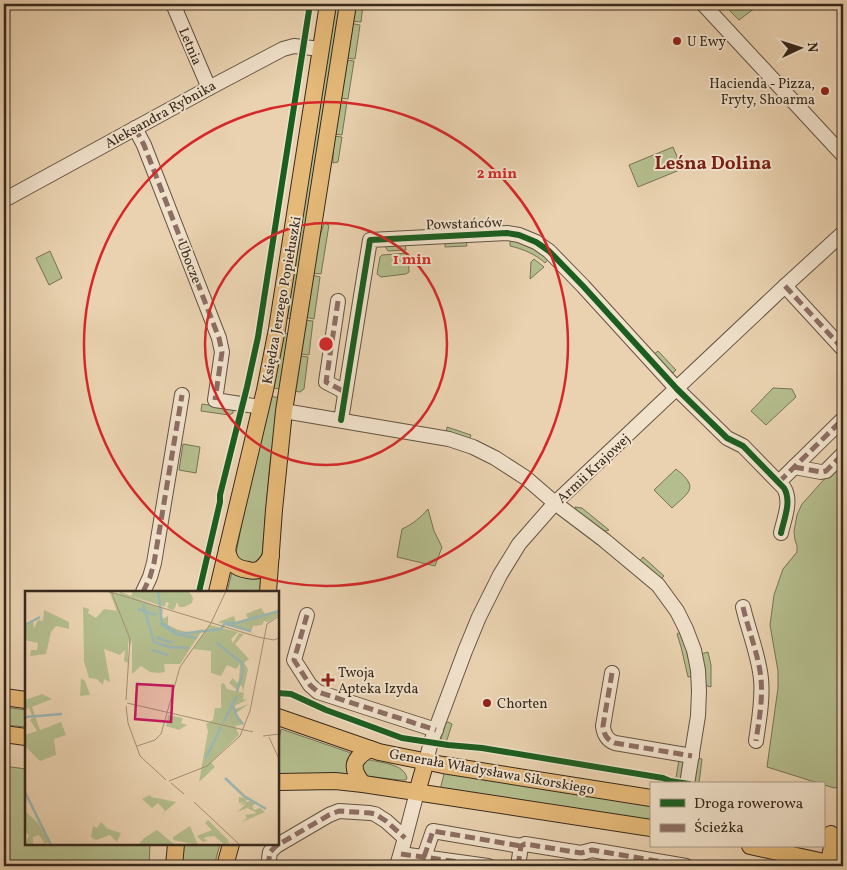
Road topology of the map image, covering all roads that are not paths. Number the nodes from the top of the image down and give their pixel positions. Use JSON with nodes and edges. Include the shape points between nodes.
{"nodes":[{"id":1,"x":173,"y":4,"type":"edge"},
{"id":2,"x":328,"y":4,"type":"edge"},
{"id":3,"x":348,"y":4,"type":"edge"},
{"id":4,"x":703,"y":4,"type":"edge"},
{"id":5,"x":321,"y":49,"type":"junction"},
{"id":6,"x":208,"y":88,"type":"junction"},
{"id":7,"x":135,"y":128,"type":"junction"},
{"id":8,"x":843,"y":155,"type":"edge"},
{"id":9,"x":4,"y":200,"type":"edge"},
{"id":10,"x":843,"y":233,"type":"edge"},
{"id":11,"x":786,"y":286,"type":"junction"},
{"id":12,"x":338,"y":301,"type":"dead end"},
{"id":13,"x":277,"y":329,"type":"junction"},
{"id":14,"x":296,"y":335,"type":"junction"},
{"id":15,"x":843,"y":349,"type":"edge"},
{"id":16,"x":677,"y":389,"type":"junction"},
{"id":17,"x":345,"y":392,"type":"junction"},
{"id":18,"x":182,"y":395,"type":"dead end"},
{"id":19,"x":261,"y":407,"type":"junction"},
{"id":20,"x":284,"y":411,"type":"junction"},
{"id":21,"x":843,"y":419,"type":"edge"},
{"id":22,"x":341,"y":420,"type":"junction"},
{"id":23,"x":843,"y":454,"type":"edge"},
{"id":24,"x":794,"y":467,"type":"junction"},
{"id":25,"x":778,"y":482,"type":"junction"},
{"id":26,"x":555,"y":503,"type":"junction"},
{"id":27,"x":781,"y":533,"type":"dead end"},
{"id":28,"x":227,"y":549,"type":"junction"},
{"id":29,"x":271,"y":556,"type":"junction"},
{"id":30,"x":143,"y":591,"type":"edge"},
{"id":31,"x":216,"y":591,"type":"edge"},
{"id":32,"x":268,"y":591,"type":"edge"},
{"id":33,"x":742,"y":606,"type":"dead end"},
{"id":34,"x":307,"y":615,"type":"dead end"},
{"id":35,"x":612,"y":673,"type":"dead end"},
{"id":36,"x":4,"y":697,"type":"edge"},
{"id":37,"x":25,"y":700,"type":"edge"},
{"id":38,"x":279,"y":717,"type":"edge"},
{"id":39,"x":436,"y":730,"type":"junction"},
{"id":40,"x":4,"y":734,"type":"edge"},
{"id":41,"x":25,"y":737,"type":"edge"},
{"id":42,"x":756,"y":741,"type":"dead end"},
{"id":43,"x":370,"y":748,"type":"junction"},
{"id":44,"x":692,"y":756,"type":"junction"},
{"id":45,"x":426,"y":761,"type":"junction"},
{"id":46,"x":279,"y":782,"type":"edge"},
{"id":47,"x":687,"y":782,"type":"edge"},
{"id":48,"x":364,"y":784,"type":"junction"},
{"id":49,"x":417,"y":792,"type":"junction"},
{"id":50,"x":650,"y":798,"type":"edge"},
{"id":51,"x":650,"y":828,"type":"edge"},
{"id":52,"x":833,"y":835,"type":"edge"},
{"id":53,"x":405,"y":838,"type":"junction"},
{"id":54,"x":279,"y":844,"type":"edge"},
{"id":55,"x":176,"y":845,"type":"edge"},
{"id":56,"x":230,"y":845,"type":"edge"},
{"id":57,"x":278,"y":845,"type":"edge"},
{"id":58,"x":521,"y":846,"type":"junction"},
{"id":59,"x":759,"y":848,"type":"edge"},
{"id":60,"x":424,"y":857,"type":"junction"},
{"id":61,"x":399,"y":860,"type":"edge"},
{"id":62,"x":834,"y":865,"type":"edge"},
{"id":63,"x":174,"y":866,"type":"edge"},
{"id":64,"x":225,"y":866,"type":"edge"},
{"id":65,"x":268,"y":866,"type":"edge"},
{"id":66,"x":488,"y":866,"type":"edge"},
{"id":67,"x":518,"y":866,"type":"edge"},
{"id":68,"x":686,"y":866,"type":"edge"}],
"edges":[{"from":1,"to":6,"type":"street","name":"Letnia"},
{"from":2,"to":5,"type":"main road","name":"Księdza Jerzego Popiełuszki"},
{"from":3,"to":14,"type":"main road","name":"Księdza Jerzego Popiełuszki"},
{"from":4,"to":8,"type":"street"},
{"from":5,"to":6,"type":"street","name":"Aleksandra Rybnika","via":[[290,46]]},
{"from":5,"to":13,"type":"main road","name":"Księdza Jerzego Popiełuszki"},
{"from":6,"to":7,"type":"street","name":"Aleksandra Rybnika"},
{"from":7,"to":9,"type":"street","name":"Aleksandra Rybnika"},
{"from":7,"to":19,"type":"street","name":"Ubocze","via":[[219,338],[222,352],[215,400]]},
{"from":10,"to":11,"type":"street","name":"Armii Krajowej"},
{"from":11,"to":15,"type":"street"},
{"from":11,"to":16,"type":"street","name":"Armii Krajowej"},
{"from":12,"to":17,"type":"street","via":[[326,382]]},
{"from":13,"to":14,"type":"main road","via":[[289,324]]},
{"from":13,"to":19,"type":"main road","name":"Księdza Jerzego Popiełuszki"},
{"from":14,"to":20,"type":"main road","name":"Księdza Jerzego Popiełuszki"},
{"from":16,"to":17,"type":"street","name":"Powstańców","via":[[549,251],[536,242],[506,233],[370,240]]},
{"from":16,"to":25,"type":"street","via":[[727,438],[743,446]]},
{"from":16,"to":26,"type":"street","name":"Armii Krajowej"},
{"from":17,"to":22,"type":"street","name":"Powstańców"},
{"from":18,"to":30,"type":"street","via":[[154,563]]},
{"from":19,"to":28,"type":"main road","name":"Księdza Jerzego Popiełuszki"},
{"from":20,"to":22,"type":"street"},
{"from":20,"to":29,"type":"main road","name":"Księdza Jerzego Popiełuszki"},
{"from":21,"to":24,"type":"street"},
{"from":22,"to":26,"type":"street","via":[[449,440],[473,448],[526,478]]},
{"from":23,"to":24,"type":"street","via":[[826,471]]},
{"from":24,"to":25,"type":"street"},
{"from":25,"to":27,"type":"street","via":[[788,499]]},
{"from":26,"to":39,"type":"street","name":"Armii Krajowej","via":[[519,544],[500,575],[468,643]]},
{"from":26,"to":44,"type":"street","via":[[658,585],[686,628],[698,670],[698,716]]},
{"from":28,"to":29,"type":"main road","via":[[234,565],[252,571],[260,570]]},
{"from":28,"to":31,"type":"main road","name":"Księdza Jerzego Popiełuszki"},
{"from":29,"to":32,"type":"main road","name":"Księdza Jerzego Popiełuszki"},
{"from":33,"to":42,"type":"street","via":[[761,679]]},
{"from":34,"to":39,"type":"street","via":[[294,660],[310,685],[318,692]]},
{"from":35,"to":44,"type":"street","via":[[603,726],[609,741]]},
{"from":36,"to":37,"type":"main road"},
{"from":38,"to":43,"type":"main road","name":"Generała Władysława Sikorskiego"},
{"from":39,"to":45,"type":"street","name":"Armii Krajowej"},
{"from":40,"to":41,"type":"main road"},
{"from":43,"to":45,"type":"main road","name":"Generała Władysława Sikorskiego"},
{"from":43,"to":48,"type":"main road","via":[[361,754],[354,768]]},
{"from":44,"to":47,"type":"street"},
{"from":45,"to":49,"type":"main road"},
{"from":45,"to":50,"type":"main road","name":"Generała Władysława Sikorskiego"},
{"from":46,"to":48,"type":"main road"},
{"from":48,"to":49,"type":"main road"},
{"from":49,"to":51,"type":"main road"},
{"from":49,"to":53,"type":"street"},
{"from":52,"to":62,"type":"main road"},
{"from":53,"to":54,"type":"street","via":[[375,814],[339,811]]},
{"from":53,"to":61,"type":"street"},
{"from":55,"to":63,"type":"main road"},
{"from":56,"to":64,"type":"main road"},
{"from":57,"to":65,"type":"street","via":[[270,852]]},
{"from":58,"to":60,"type":"street","via":[[433,831]]},
{"from":58,"to":67,"type":"street"},
{"from":58,"to":68,"type":"street","via":[[581,853],[592,850]]},
{"from":59,"to":62,"type":"main road"},
{"from":60,"to":61,"type":"street"},
{"from":60,"to":66,"type":"street"}]}
